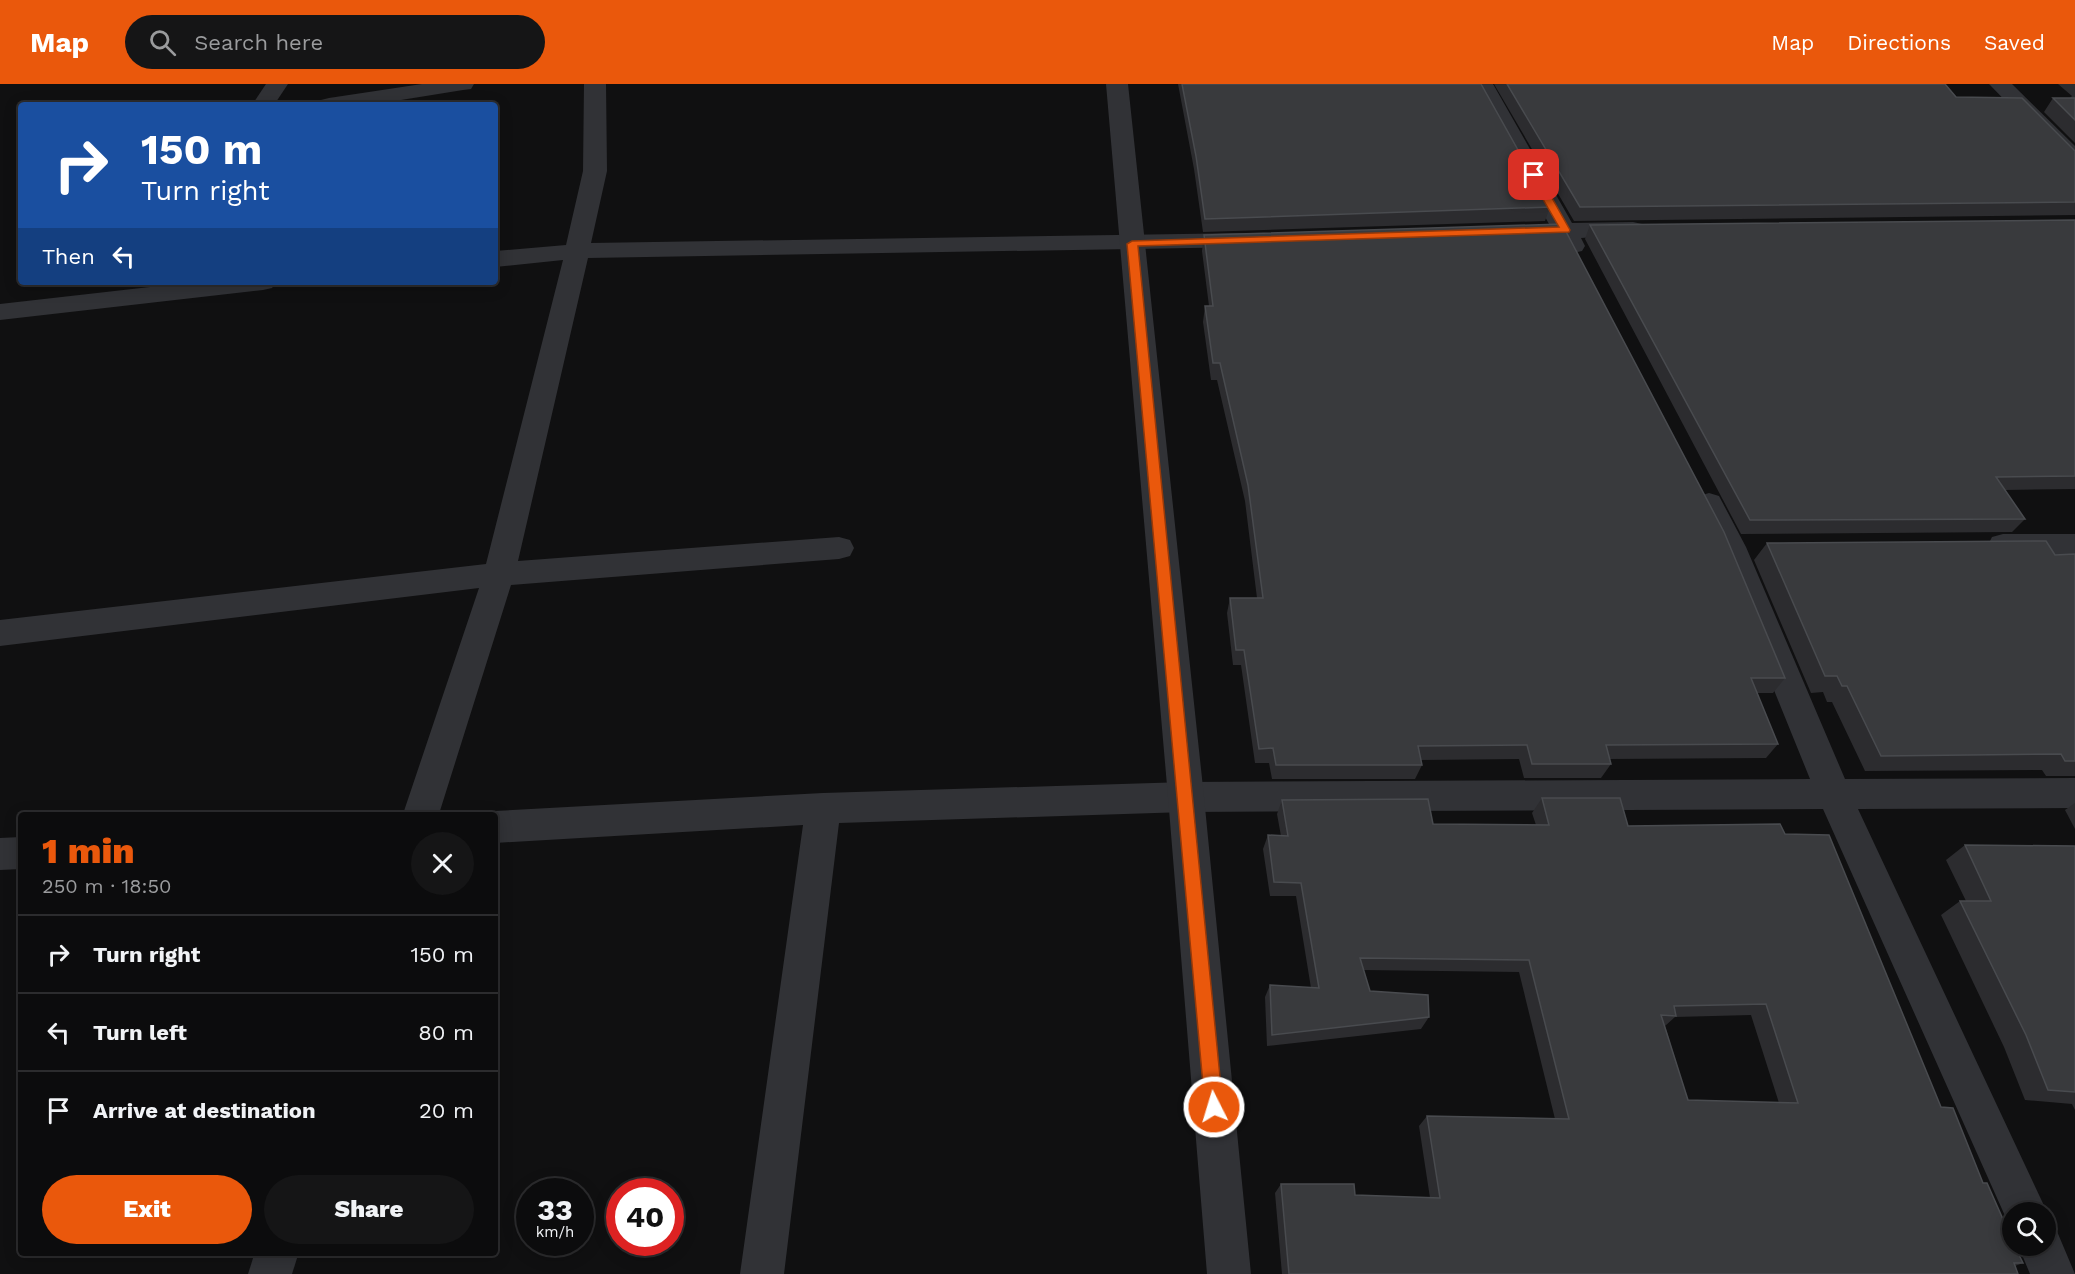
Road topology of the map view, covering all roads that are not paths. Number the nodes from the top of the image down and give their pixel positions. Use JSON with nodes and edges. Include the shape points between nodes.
{"nodes":[{"id":1,"x":277,"y":84,"type":"edge"},
{"id":2,"x":463,"y":84,"type":"edge"},
{"id":3,"x":595,"y":84,"type":"edge"},
{"id":4,"x":1117,"y":84,"type":"edge"},
{"id":5,"x":1482,"y":84,"type":"edge"},
{"id":6,"x":2000,"y":84,"type":"edge"},
{"id":7,"x":265,"y":102,"type":"edge"},
{"id":8,"x":348,"y":102,"type":"edge"},
{"id":9,"x":2075,"y":159,"type":"edge"},
{"id":10,"x":1660,"y":229,"type":"edge"},
{"id":11,"x":1565,"y":230,"type":"junction"},
{"id":12,"x":1495,"y":232,"type":"edge"},
{"id":13,"x":1273,"y":239,"type":"edge"},
{"id":14,"x":1132,"y":244,"type":"junction"},
{"id":15,"x":577,"y":251,"type":"junction"},
{"id":16,"x":498,"y":258,"type":"edge"},
{"id":17,"x":1587,"y":272,"type":"edge"},
{"id":18,"x":237,"y":285,"type":"edge"},
{"id":19,"x":0,"y":312,"type":"edge"},
{"id":20,"x":1692,"y":473,"type":"edge"},
{"id":21,"x":1980,"y":545,"type":"edge"},
{"id":22,"x":2075,"y":545,"type":"edge"},
{"id":23,"x":1731,"y":547,"type":"junction"},
{"id":24,"x":1767,"y":547,"type":"edge"},
{"id":25,"x":840,"y":548,"type":"dead end"},
{"id":26,"x":499,"y":574,"type":"junction"},
{"id":27,"x":0,"y":633,"type":"edge"},
{"id":28,"x":2075,"y":793,"type":"edge"},
{"id":29,"x":1834,"y":795,"type":"junction"},
{"id":30,"x":1186,"y":797,"type":"junction"},
{"id":31,"x":823,"y":808,"type":"junction"},
{"id":32,"x":422,"y":812,"type":"edge"},
{"id":33,"x":498,"y":826,"type":"edge"},
{"id":34,"x":18,"y":853,"type":"edge"},
{"id":35,"x":0,"y":854,"type":"edge"},
{"id":36,"x":2020,"y":1202,"type":"edge"},
{"id":37,"x":276,"y":1256,"type":"edge"},
{"id":38,"x":2045,"y":1256,"type":"edge"},
{"id":39,"x":270,"y":1274,"type":"edge"},
{"id":40,"x":762,"y":1274,"type":"edge"},
{"id":41,"x":1229,"y":1274,"type":"edge"},
{"id":42,"x":2053,"y":1274,"type":"edge"}],
"edges":[{"from":1,"to":7,"type":"street"},
{"from":2,"to":8,"type":"street"},
{"from":3,"to":15,"type":"street","via":[[595,171]]},
{"from":4,"to":14,"type":"street"},
{"from":5,"to":11,"type":"street"},
{"from":6,"to":9,"type":"street"},
{"from":10,"to":11,"type":"street"},
{"from":11,"to":12,"type":"street"},
{"from":11,"to":17,"type":"street"},
{"from":13,"to":14,"type":"street"},
{"from":14,"to":15,"type":"street"},
{"from":14,"to":30,"type":"street"},
{"from":15,"to":16,"type":"street"},
{"from":15,"to":26,"type":"street"},
{"from":18,"to":19,"type":"street"},
{"from":20,"to":23,"type":"street"},
{"from":21,"to":22,"type":"street"},
{"from":23,"to":24,"type":"street"},
{"from":23,"to":29,"type":"street"},
{"from":25,"to":26,"type":"street"},
{"from":26,"to":27,"type":"street"},
{"from":26,"to":32,"type":"street"},
{"from":28,"to":29,"type":"street"},
{"from":29,"to":30,"type":"street"},
{"from":29,"to":36,"type":"street"},
{"from":30,"to":31,"type":"street"},
{"from":30,"to":41,"type":"street"},
{"from":31,"to":33,"type":"street"},
{"from":31,"to":40,"type":"street"},
{"from":34,"to":35,"type":"street"},
{"from":37,"to":39,"type":"street"},
{"from":38,"to":42,"type":"street"}]}
